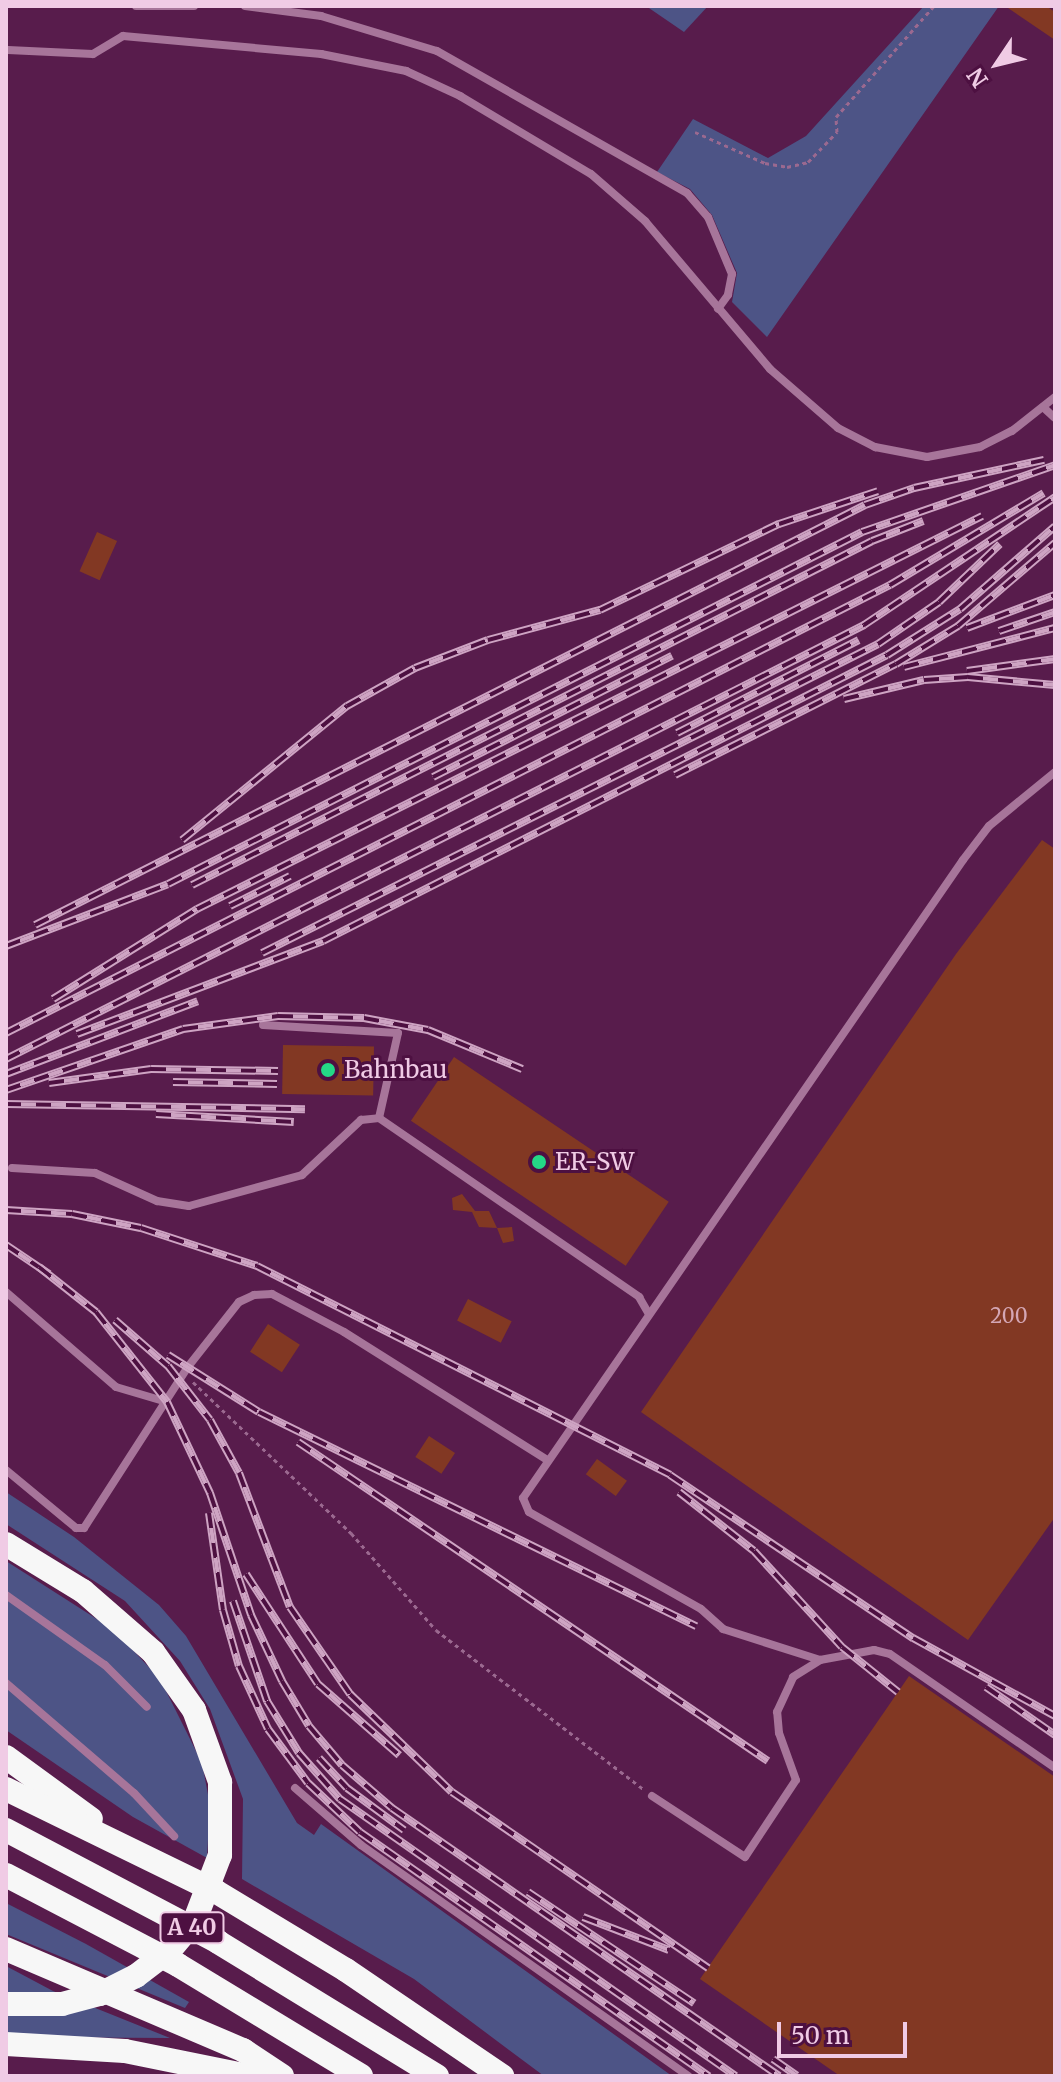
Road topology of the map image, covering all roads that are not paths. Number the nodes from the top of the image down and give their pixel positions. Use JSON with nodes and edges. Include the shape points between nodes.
{"nodes":[{"id":1,"x":136,"y":6,"type":"edge"},
{"id":2,"x":194,"y":6,"type":"edge"},
{"id":3,"x":245,"y":6,"type":"edge"},
{"id":4,"x":8,"y":50,"type":"dead end"},
{"id":5,"x":718,"y":309,"type":"junction"},
{"id":6,"x":1055,"y":397,"type":"edge"},
{"id":7,"x":1043,"y":407,"type":"junction"},
{"id":8,"x":1055,"y":418,"type":"edge"},
{"id":9,"x":1055,"y":772,"type":"edge"},
{"id":10,"x":263,"y":1025,"type":"dead end"},
{"id":11,"x":379,"y":1118,"type":"junction"},
{"id":12,"x":12,"y":1168,"type":"dead end"},
{"id":13,"x":6,"y":1292,"type":"edge"},
{"id":14,"x":649,"y":1314,"type":"junction"},
{"id":15,"x":167,"y":1402,"type":"junction"},
{"id":16,"x":547,"y":1460,"type":"junction"},
{"id":17,"x":6,"y":1470,"type":"edge"},
{"id":18,"x":6,"y":1544,"type":"edge"},
{"id":19,"x":6,"y":1595,"type":"edge"},
{"id":20,"x":820,"y":1660,"type":"junction"},
{"id":21,"x":6,"y":1683,"type":"edge"},
{"id":22,"x":147,"y":1707,"type":"dead end"},
{"id":23,"x":6,"y":1757,"type":"edge"},
{"id":24,"x":1055,"y":1768,"type":"edge"},
{"id":25,"x":295,"y":1788,"type":"dead end"},
{"id":26,"x":6,"y":1789,"type":"edge"},
{"id":27,"x":652,"y":1796,"type":"road end"},
{"id":28,"x":6,"y":1830,"type":"edge"},
{"id":29,"x":174,"y":1836,"type":"dead end"},
{"id":30,"x":121,"y":1843,"type":"junction"},
{"id":31,"x":6,"y":1875,"type":"edge"},
{"id":32,"x":6,"y":1949,"type":"edge"},
{"id":33,"x":6,"y":2004,"type":"edge"},
{"id":34,"x":6,"y":2044,"type":"edge"},
{"id":35,"x":248,"y":2076,"type":"edge"},
{"id":36,"x":282,"y":2076,"type":"edge"},
{"id":37,"x":361,"y":2076,"type":"edge"},
{"id":38,"x":437,"y":2076,"type":"edge"},
{"id":39,"x":502,"y":2076,"type":"edge"},
{"id":40,"x":689,"y":2076,"type":"edge"}],
"edges":[{"from":1,"to":2,"type":"lane"},
{"from":3,"to":5,"type":"lane","via":[[321,16],[437,51],[687,193],[708,217],[732,274],[728,295]]},
{"from":4,"to":5,"type":"lane","via":[[93,54],[123,36],[321,54],[406,71],[460,96],[591,174],[645,221]]},
{"from":5,"to":7,"type":"lane","via":[[799,398],[838,428],[875,447],[927,457],[954,453],[1012,431]]},
{"from":6,"to":7,"type":"lane"},
{"from":7,"to":8,"type":"lane"},
{"from":9,"to":14,"type":"lane","via":[[989,826],[963,860]]},
{"from":10,"to":11,"type":"lane","via":[[368,1027],[398,1033]]},
{"from":11,"to":12,"type":"lane","via":[[361,1120],[302,1175],[189,1206],[157,1201],[95,1173]]},
{"from":11,"to":14,"type":"lane","via":[[639,1297]]},
{"from":13,"to":15,"type":"lane","via":[[116,1387]]},
{"from":14,"to":16,"type":"lane"},
{"from":15,"to":16,"type":"lane","via":[[239,1302],[272,1294],[344,1332]]},
{"from":15,"to":17,"type":"lane","via":[[84,1528],[76,1528]]},
{"from":16,"to":20,"type":"lane","via":[[523,1498],[529,1512],[701,1609],[723,1629]]},
{"from":18,"to":33,"type":"highway","bridge":true,"via":[[83,1591],[153,1652],[202,1726],[220,1782],[223,1831],[214,1879],[195,1920],[170,1950],[120,1986],[81,2001]]},
{"from":19,"to":22,"type":"lane","via":[[105,1665]]},
{"from":20,"to":24,"type":"lane","via":[[874,1650],[890,1654]]},
{"from":20,"to":27,"type":"lane","via":[[793,1677],[777,1712],[796,1780],[745,1857]]},
{"from":21,"to":29,"type":"lane","via":[[134,1793]]},
{"from":23,"to":30,"type":"highway"},
{"from":25,"to":40,"type":"lane","via":[[361,1845]]},
{"from":26,"to":30,"type":"highway"},
{"from":28,"to":38,"type":"highway","number":"A 40","via":[[218,1942]]},
{"from":30,"to":39,"type":"highway","via":[[215,1891],[333,1962]]},
{"from":31,"to":37,"type":"highway","number":"A 40","via":[[178,1965]]},
{"from":32,"to":36,"type":"highway","via":[[243,2050]]},
{"from":34,"to":35,"type":"highway","via":[[125,2051]]}]}
